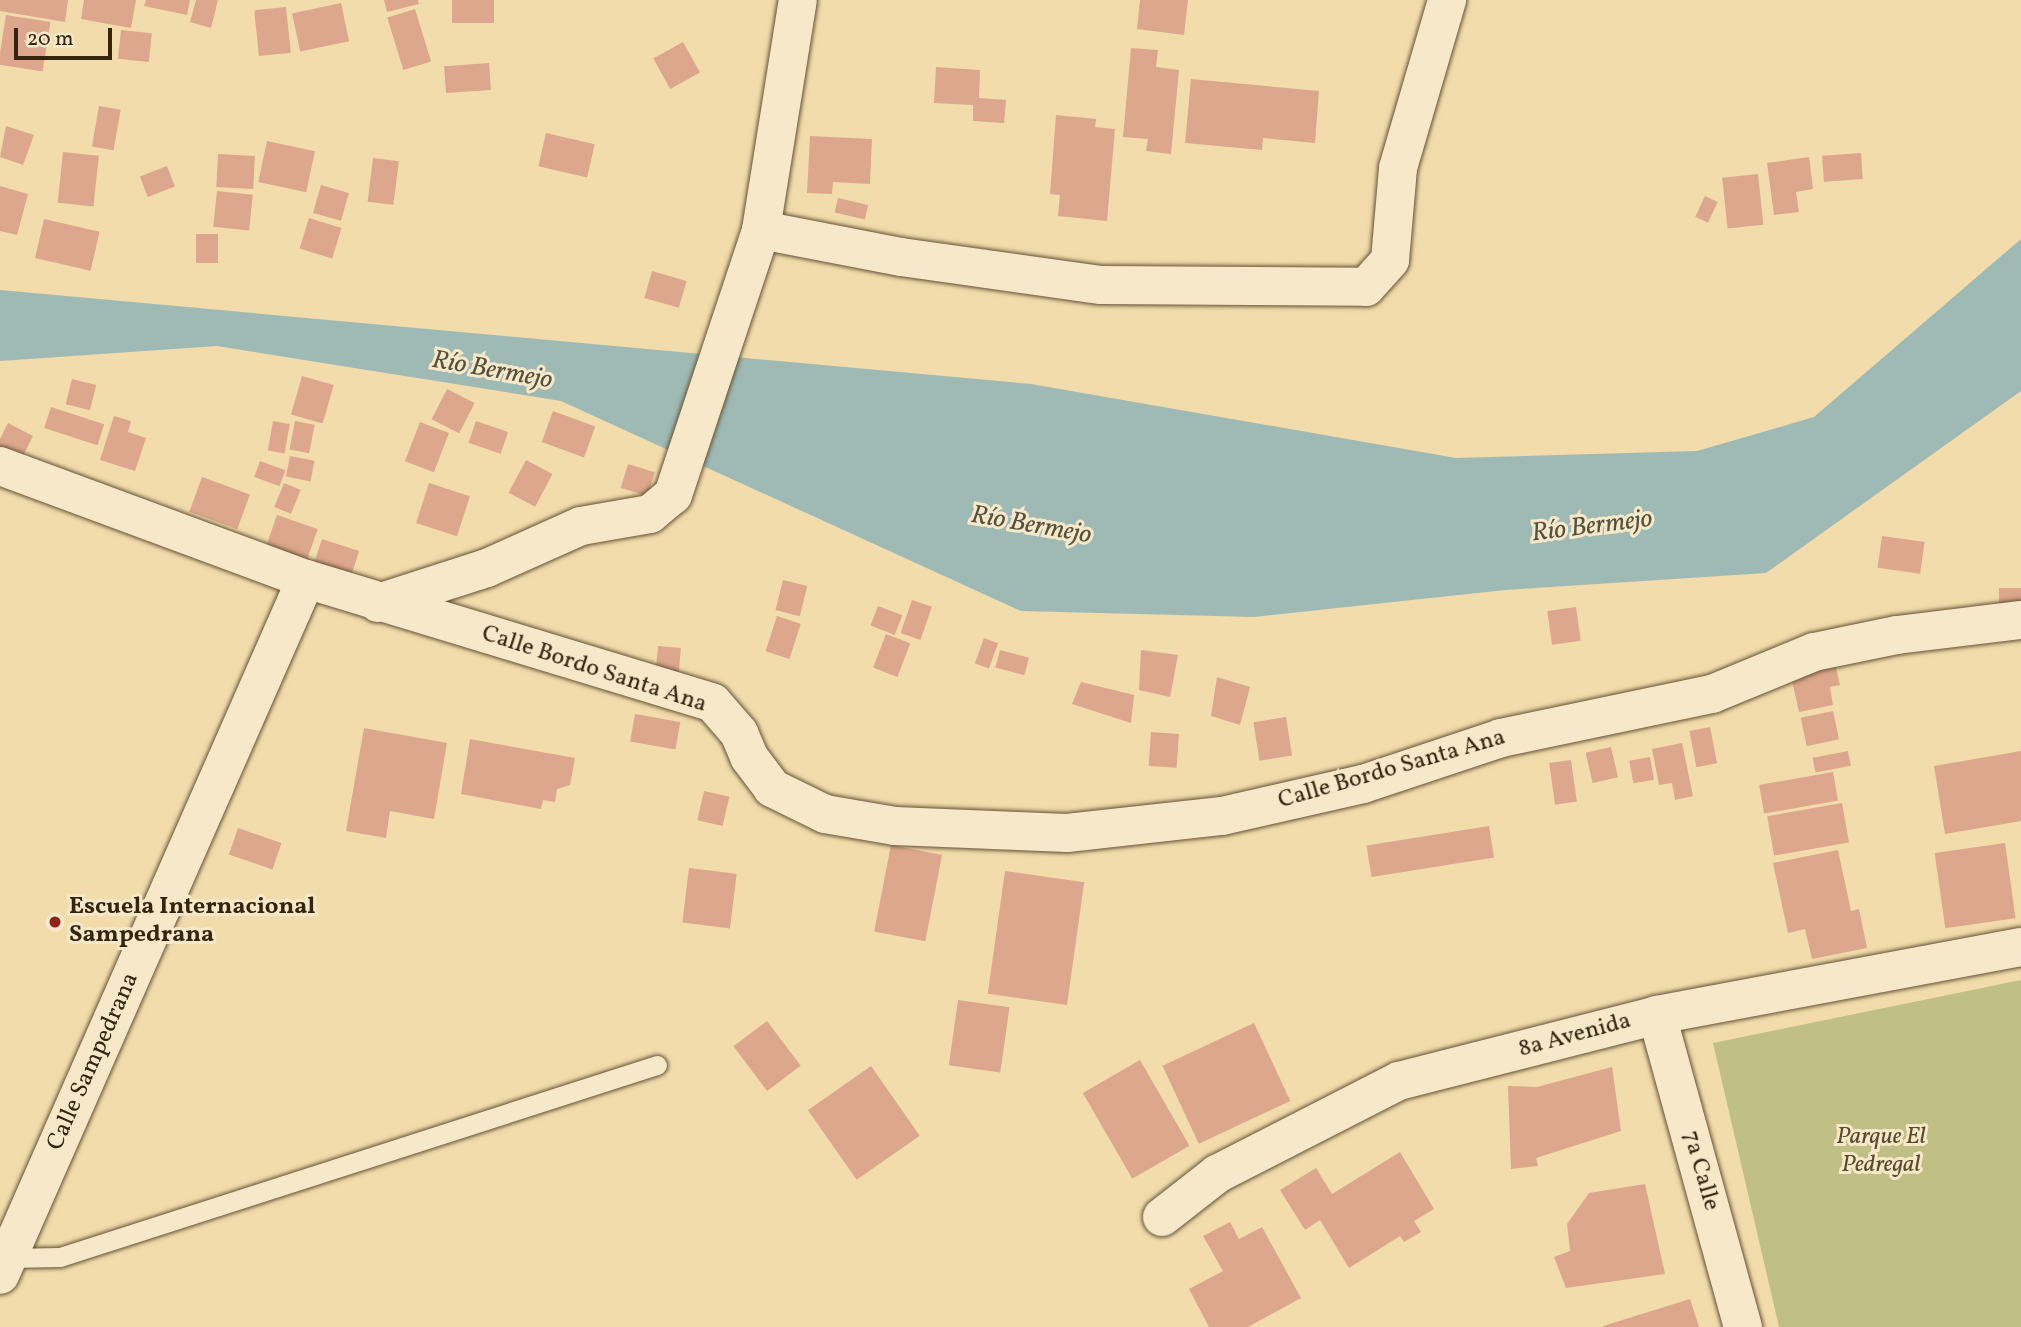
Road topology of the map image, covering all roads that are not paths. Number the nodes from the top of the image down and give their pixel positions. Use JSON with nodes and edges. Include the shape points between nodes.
{"nodes":[{"id":1,"x":798,"y":0,"type":"edge"},
{"id":2,"x":1447,"y":0,"type":"edge"},
{"id":3,"x":761,"y":230,"type":"junction"},
{"id":4,"x":0,"y":466,"type":"edge"},
{"id":5,"x":306,"y":579,"type":"junction"},
{"id":6,"x":378,"y":603,"type":"junction"},
{"id":7,"x":2021,"y":620,"type":"edge"},
{"id":8,"x":2021,"y":947,"type":"edge"},
{"id":9,"x":1657,"y":1015,"type":"junction"},
{"id":10,"x":657,"y":1065,"type":"dead end"},
{"id":11,"x":1162,"y":1217,"type":"dead end"},
{"id":12,"x":4,"y":1266,"type":"edge"},
{"id":13,"x":1743,"y":1327,"type":"edge"}],
"edges":[{"from":1,"to":3,"type":"street"},
{"from":2,"to":3,"type":"street","via":[[1398,169],[1390,260],[1366,287],[1101,285],[901,257]]},
{"from":3,"to":6,"type":"street","via":[[673,495],[650,514],[581,526],[487,568]]},
{"from":4,"to":5,"type":"street","name":"Calle Bordo Santa Ana"},
{"from":5,"to":6,"type":"street","name":"Calle Bordo Santa Ana"},
{"from":5,"to":12,"type":"street","name":"Calle Sampedrana"},
{"from":6,"to":7,"type":"street","name":"Calle Bordo Santa Ana","via":[[713,703],[772,788],[825,814],[895,827],[1067,833],[1222,816],[1363,784],[1501,738],[1712,694],[1814,652]]},
{"from":8,"to":9,"type":"street","name":"8a Avenida"},
{"from":9,"to":11,"type":"street","name":"8a Avenida","via":[[1399,1081],[1217,1174]]},
{"from":9,"to":13,"type":"street","name":"7a Calle"},
{"from":10,"to":12,"type":"lane","via":[[60,1257]]}]}
